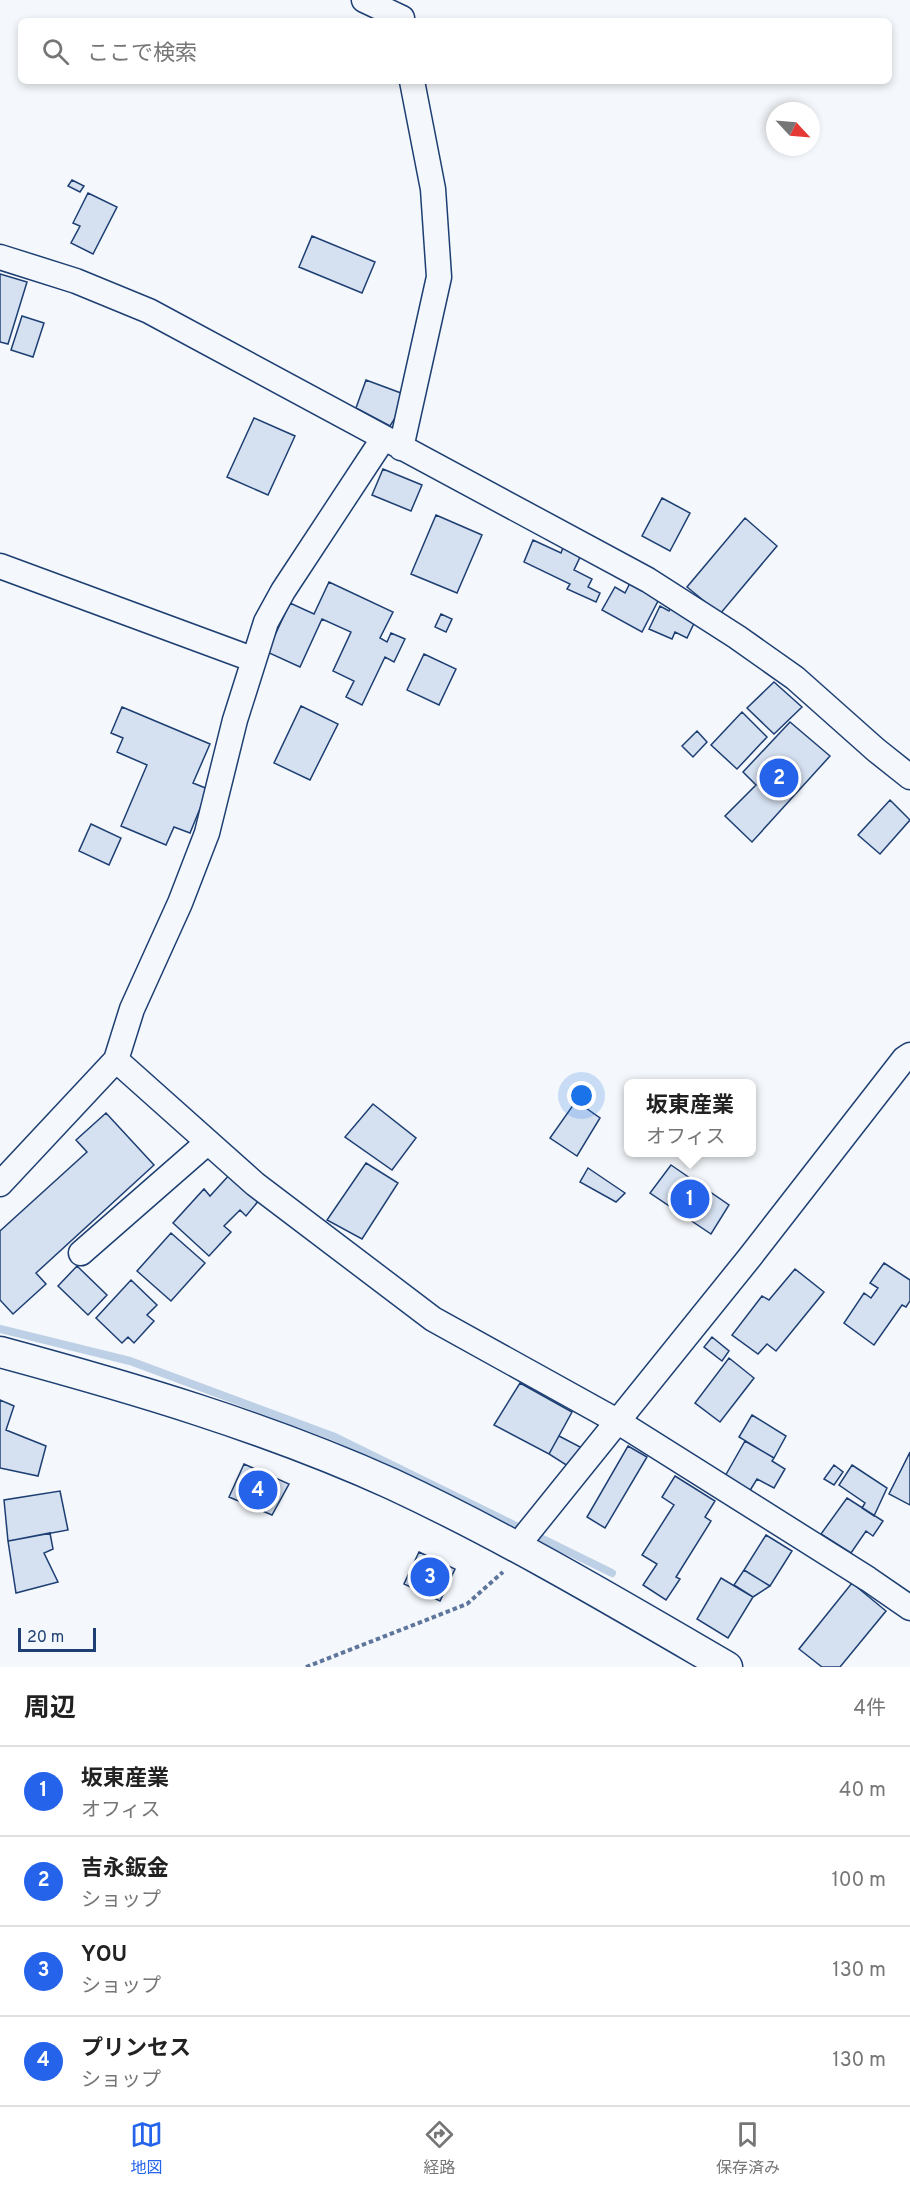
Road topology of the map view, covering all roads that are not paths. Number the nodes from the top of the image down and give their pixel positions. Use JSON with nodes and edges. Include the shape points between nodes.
{"nodes":[{"id":1,"x":364,"y":0,"type":"edge"},
{"id":2,"x":402,"y":13,"type":"edge"},
{"id":3,"x":413,"y":84,"type":"edge"},
{"id":4,"x":0,"y":257,"type":"edge"},
{"id":5,"x":392,"y":443,"type":"junction"},
{"id":6,"x":0,"y":566,"type":"edge"},
{"id":7,"x":252,"y":659,"type":"junction"},
{"id":8,"x":909,"y":774,"type":"edge"},
{"id":9,"x":910,"y":1055,"type":"edge"},
{"id":10,"x":116,"y":1060,"type":"junction"},
{"id":11,"x":207,"y":1142,"type":"junction"},
{"id":12,"x":0,"y":1184,"type":"edge"},
{"id":13,"x":81,"y":1253,"type":"dead end"},
{"id":14,"x":0,"y":1352,"type":"edge"},
{"id":15,"x":617,"y":1421,"type":"junction"},
{"id":16,"x":526,"y":1537,"type":"junction"},
{"id":17,"x":910,"y":1608,"type":"edge"},
{"id":18,"x":727,"y":1667,"type":"edge"}],
"edges":[{"from":1,"to":2,"type":"street"},
{"from":3,"to":5,"type":"street","via":[[433,189],[439,276]]},
{"from":4,"to":5,"type":"street","via":[[149,311]]},
{"from":5,"to":7,"type":"street","via":[[283,591]]},
{"from":5,"to":8,"type":"street","via":[[648,580],[795,678]]},
{"from":6,"to":7,"type":"street"},
{"from":7,"to":10,"type":"street","via":[[207,833],[132,1009]]},
{"from":9,"to":15,"type":"street"},
{"from":10,"to":11,"type":"street"},
{"from":10,"to":12,"type":"street"},
{"from":11,"to":13,"type":"street"},
{"from":11,"to":15,"type":"street","via":[[255,1184],[433,1319]]},
{"from":14,"to":16,"type":"street","via":[[136,1389],[291,1443]]},
{"from":15,"to":16,"type":"street"},
{"from":15,"to":17,"type":"street"},
{"from":16,"to":18,"type":"street"}]}
